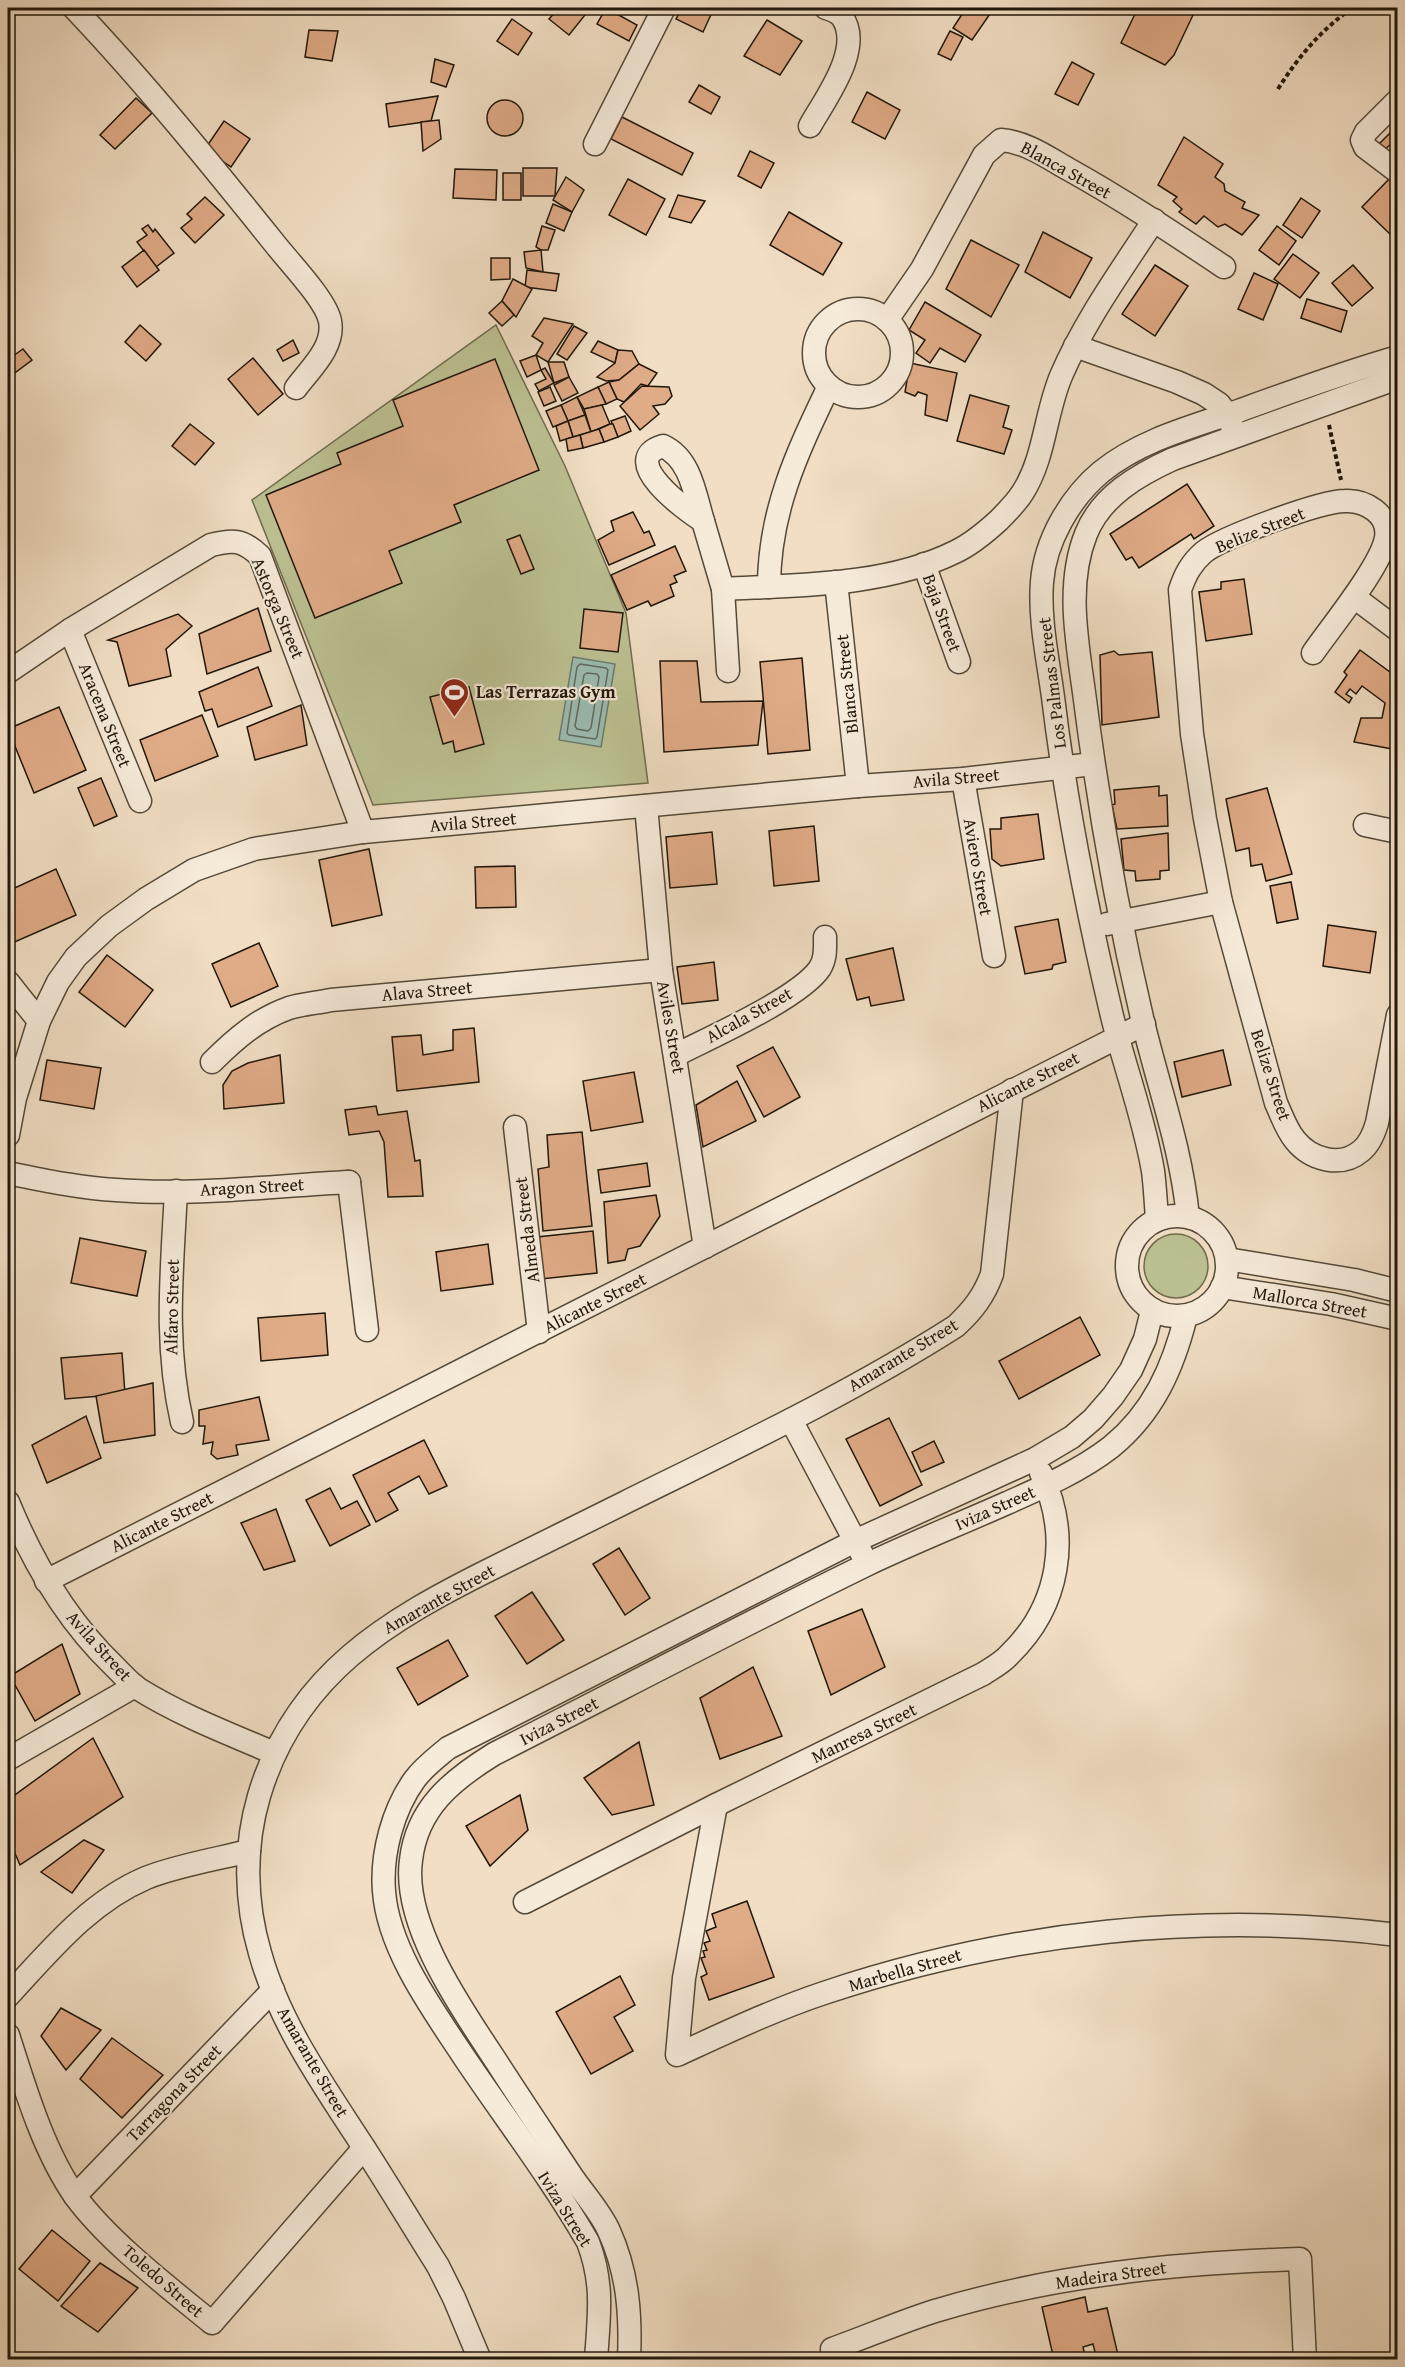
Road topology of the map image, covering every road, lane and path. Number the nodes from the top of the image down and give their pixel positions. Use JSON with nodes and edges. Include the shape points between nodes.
{"nodes":[{"id":1,"x":74,"y":8,"type":"edge"},
{"id":2,"x":664,"y":8,"type":"edge"},
{"id":3,"x":826,"y":8,"type":"edge"},
{"id":4,"x":1352,"y":8,"type":"edge"},
{"id":5,"x":1278,"y":89,"type":"dead end"},
{"id":6,"x":1398,"y":100,"type":"edge"},
{"id":7,"x":810,"y":126,"type":"dead end"},
{"id":8,"x":595,"y":144,"type":"dead end"},
{"id":9,"x":1398,"y":172,"type":"edge"},
{"id":10,"x":1154,"y":220,"type":"junction"},
{"id":11,"x":1224,"y":267,"type":"dead end"},
{"id":12,"x":887,"y":320,"type":"junction"},
{"id":13,"x":1075,"y":346,"type":"junction"},
{"id":14,"x":1398,"y":357,"type":"edge"},
{"id":15,"x":1398,"y":378,"type":"edge"},
{"id":16,"x":829,"y":386,"type":"junction"},
{"id":17,"x":296,"y":388,"type":"dead end"},
{"id":18,"x":1324,"y":404,"type":"junction"},
{"id":19,"x":1228,"y":415,"type":"junction"},
{"id":20,"x":1236,"y":437,"type":"junction"},
{"id":21,"x":1346,"y":501,"type":"junction"},
{"id":22,"x":703,"y":521,"type":"dead end"},
{"id":23,"x":924,"y":564,"type":"junction"},
{"id":24,"x":836,"y":582,"type":"junction"},
{"id":25,"x":769,"y":587,"type":"junction"},
{"id":26,"x":723,"y":589,"type":"junction"},
{"id":27,"x":1354,"y":597,"type":"junction"},
{"id":28,"x":70,"y":630,"type":"junction"},
{"id":29,"x":1398,"y":630,"type":"edge"},
{"id":30,"x":1313,"y":652,"type":"dead end"},
{"id":31,"x":959,"y":662,"type":"dead end"},
{"id":32,"x":728,"y":671,"type":"dead end"},
{"id":33,"x":8,"y":672,"type":"edge"},
{"id":34,"x":1093,"y":764,"type":"junction"},
{"id":35,"x":1062,"y":766,"type":"junction"},
{"id":36,"x":963,"y":779,"type":"junction"},
{"id":37,"x":858,"y":786,"type":"junction"},
{"id":38,"x":140,"y":801,"type":"dead end"},
{"id":39,"x":646,"y":806,"type":"junction"},
{"id":40,"x":1365,"y":825,"type":"dead end"},
{"id":41,"x":363,"y":832,"type":"junction"},
{"id":42,"x":1398,"y":832,"type":"edge"},
{"id":43,"x":1221,"y":902,"type":"junction"},
{"id":44,"x":1121,"y":921,"type":"junction"},
{"id":45,"x":1091,"y":927,"type":"junction"},
{"id":46,"x":825,"y":937,"type":"dead end"},
{"id":47,"x":994,"y":956,"type":"dead end"},
{"id":48,"x":661,"y":970,"type":"junction"},
{"id":49,"x":8,"y":982,"type":"edge"},
{"id":50,"x":1398,"y":1015,"type":"edge"},
{"id":51,"x":39,"y":1021,"type":"junction"},
{"id":52,"x":1143,"y":1024,"type":"junction"},
{"id":53,"x":1117,"y":1037,"type":"junction"},
{"id":54,"x":1394,"y":1051,"type":"edge"},
{"id":55,"x":676,"y":1055,"type":"junction"},
{"id":56,"x":212,"y":1062,"type":"dead end"},
{"id":57,"x":1012,"y":1090,"type":"junction"},
{"id":58,"x":515,"y":1127,"type":"dead end"},
{"id":59,"x":8,"y":1135,"type":"edge"},
{"id":60,"x":8,"y":1173,"type":"edge"},
{"id":61,"x":176,"y":1191,"type":"junction"},
{"id":62,"x":1188,"y":1217,"type":"junction"},
{"id":63,"x":1156,"y":1220,"type":"junction"},
{"id":64,"x":705,"y":1247,"type":"junction"},
{"id":65,"x":1227,"y":1259,"type":"junction"},
{"id":66,"x":1222,"y":1287,"type":"junction"},
{"id":67,"x":1398,"y":1291,"type":"edge"},
{"id":68,"x":1152,"y":1311,"type":"junction"},
{"id":69,"x":1186,"y":1316,"type":"junction"},
{"id":70,"x":1398,"y":1319,"type":"edge"},
{"id":71,"x":367,"y":1330,"type":"dead end"},
{"id":72,"x":539,"y":1332,"type":"junction"},
{"id":73,"x":791,"y":1420,"type":"junction"},
{"id":74,"x":182,"y":1422,"type":"dead end"},
{"id":75,"x":1035,"y":1459,"type":"junction"},
{"id":76,"x":1047,"y":1485,"type":"junction"},
{"id":77,"x":8,"y":1502,"type":"edge"},
{"id":78,"x":855,"y":1541,"type":"junction"},
{"id":79,"x":867,"y":1564,"type":"junction"},
{"id":80,"x":46,"y":1581,"type":"junction"},
{"id":81,"x":135,"y":1686,"type":"junction"},
{"id":82,"x":274,"y":1753,"type":"junction"},
{"id":83,"x":8,"y":1759,"type":"edge"},
{"id":84,"x":716,"y":1805,"type":"junction"},
{"id":85,"x":249,"y":1851,"type":"junction"},
{"id":86,"x":525,"y":1902,"type":"dead end"},
{"id":87,"x":1398,"y":1935,"type":"edge"},
{"id":88,"x":273,"y":1990,"type":"junction"},
{"id":89,"x":8,"y":1996,"type":"edge"},
{"id":90,"x":8,"y":2036,"type":"edge"},
{"id":91,"x":364,"y":2148,"type":"junction"},
{"id":92,"x":75,"y":2196,"type":"junction"},
{"id":93,"x":832,"y":2349,"type":"dead end"},
{"id":94,"x":480,"y":2360,"type":"edge"},
{"id":95,"x":596,"y":2360,"type":"edge"},
{"id":96,"x":628,"y":2360,"type":"edge"},
{"id":97,"x":1305,"y":2360,"type":"edge"}],
"edges":[{"from":1,"to":17,"type":"street","via":[[185,132],[328,314],[328,345]]},
{"from":2,"to":8,"type":"street"},
{"from":3,"to":7,"type":"street","via":[[842,15],[849,30],[847,59]]},
{"from":4,"to":5,"type":"path","via":[[1317,37]]},
{"from":6,"to":9,"type":"street","via":[[1362,140],[1365,147]]},
{"from":10,"to":11,"type":"street"},
{"from":10,"to":12,"type":"street","name":"Blanca Street","via":[[1024,145],[1002,140],[984,155],[922,269]]},
{"from":10,"to":13,"type":"street"},
{"from":12,"to":16,"type":"street","via":[[896,330],[902,357],[891,382],[880,391],[854,397]]},
{"from":12,"to":16,"type":"street","via":[[859,308],[830,318],[820,330],[814,360]]},
{"from":13,"to":19,"type":"street","via":[[1186,386],[1219,404]]},
{"from":13,"to":23,"type":"street","via":[[1060,378],[1035,470],[1022,494],[982,535],[956,552]]},
{"from":14,"to":19,"type":"street","name":"Los Palmas Street"},
{"from":15,"to":18,"type":"street","name":"Los Palmas Street"},
{"from":16,"to":25,"type":"street","via":[[784,490],[769,555]]},
{"from":18,"to":20,"type":"street","name":"Los Palmas Street"},
{"from":18,"to":21,"type":"path"},
{"from":19,"to":20,"type":"street"},
{"from":19,"to":35,"type":"street","name":"Los Palmas Street","via":[[1128,453],[1080,494],[1062,520],[1049,550],[1042,581]]},
{"from":20,"to":34,"type":"street","name":"Los Palmas Street","via":[[1144,472],[1101,508],[1086,532],[1078,555],[1075,604]]},
{"from":21,"to":27,"type":"street","name":"Belize Street","via":[[1371,507],[1380,515],[1387,535],[1383,549]]},
{"from":21,"to":43,"type":"street","name":"Belize Street","via":[[1329,503],[1230,538],[1204,552],[1187,570],[1180,590],[1192,734]]},
{"from":22,"to":26,"type":"street"},
{"from":23,"to":24,"type":"street"},
{"from":23,"to":31,"type":"street","name":"Baja Street"},
{"from":24,"to":25,"type":"street"},
{"from":24,"to":37,"type":"street","name":"Blanca Street"},
{"from":25,"to":26,"type":"street"},
{"from":26,"to":32,"type":"street"},
{"from":27,"to":29,"type":"street"},
{"from":27,"to":30,"type":"street"},
{"from":28,"to":33,"type":"street","name":"Astorga Street"},
{"from":28,"to":38,"type":"street","name":"Aracena Street"},
{"from":28,"to":41,"type":"street","name":"Astorga Street","via":[[211,545],[231,540],[249,545],[261,556]]},
{"from":34,"to":35,"type":"street","name":"Avila Street"},
{"from":34,"to":44,"type":"street","name":"Los Palmas Street"},
{"from":35,"to":36,"type":"street","name":"Avila Street"},
{"from":35,"to":45,"type":"street","name":"Los Palmas Street"},
{"from":36,"to":37,"type":"street","name":"Avila Street"},
{"from":36,"to":47,"type":"street","name":"Aviero Street"},
{"from":37,"to":39,"type":"street","name":"Avila Street"},
{"from":39,"to":41,"type":"street","name":"Avila Street"},
{"from":39,"to":48,"type":"street","name":"Aviles Street"},
{"from":40,"to":42,"type":"street"},
{"from":41,"to":51,"type":"street","name":"Avila Street","via":[[254,849],[194,870],[118,919],[76,957],[58,982]]},
{"from":43,"to":44,"type":"street"},
{"from":43,"to":54,"type":"street","name":"Belize Street","via":[[1276,1103],[1284,1123],[1305,1150],[1335,1161],[1362,1151],[1372,1139]]},
{"from":44,"to":45,"type":"street"},
{"from":44,"to":52,"type":"street","name":"Los Palmas Street"},
{"from":45,"to":53,"type":"street","name":"Los Palmas Street"},
{"from":46,"to":55,"type":"street","name":"Alcala Street","via":[[825,957],[813,976],[783,999]]},
{"from":48,"to":55,"type":"street","name":"Aviles Street"},
{"from":48,"to":56,"type":"street","name":"Alava Street","via":[[331,1000],[291,1008],[236,1038]]},
{"from":49,"to":51,"type":"street"},
{"from":50,"to":54,"type":"street","name":"Belize Street"},
{"from":51,"to":59,"type":"street","name":"Avila Street"},
{"from":52,"to":53,"type":"street","name":"Alicante Street"},
{"from":52,"to":62,"type":"street","name":"Los Palmas Street","via":[[1176,1138]]},
{"from":53,"to":57,"type":"street","name":"Alicante Street"},
{"from":53,"to":63,"type":"street","name":"Los Palmas Street","via":[[1148,1146]]},
{"from":55,"to":64,"type":"street","name":"Aviles Street"},
{"from":57,"to":64,"type":"street","name":"Alicante Street"},
{"from":57,"to":73,"type":"street","name":"Amarante Street","via":[[992,1274],[985,1293],[956,1326]]},
{"from":58,"to":72,"type":"street","name":"Almeda Street"},
{"from":60,"to":61,"type":"street","name":"Aragon Street","via":[[116,1190]]},
{"from":61,"to":71,"type":"street","name":"Aragon Street","via":[[355,1174]]},
{"from":61,"to":74,"type":"street","name":"Alfaro Street","via":[[170,1329]]},
{"from":62,"to":63,"type":"street"},
{"from":62,"to":65,"type":"street","via":[[1214,1232]]},
{"from":63,"to":68,"type":"street","via":[[1133,1241],[1126,1272],[1139,1301]]},
{"from":64,"to":72,"type":"street","name":"Alicante Street"},
{"from":65,"to":66,"type":"street"},
{"from":65,"to":67,"type":"street","name":"Mallorca Street"},
{"from":66,"to":69,"type":"street","via":[[1201,1311]]},
{"from":66,"to":70,"type":"street","name":"Mallorca Street"},
{"from":68,"to":69,"type":"street"},
{"from":68,"to":75,"type":"street","name":"Iviza Street","via":[[1131,1370],[1113,1396],[1072,1437]]},
{"from":69,"to":76,"type":"street","name":"Iviza Street","via":[[1177,1353],[1150,1405],[1110,1448]]},
{"from":72,"to":80,"type":"street","name":"Alicante Street"},
{"from":73,"to":78,"type":"street"},
{"from":73,"to":82,"type":"street","name":"Amarante Street","via":[[430,1599],[340,1663],[296,1715]]},
{"from":75,"to":76,"type":"street","name":"Manresa Street"},
{"from":75,"to":78,"type":"street","name":"Iviza Street"},
{"from":76,"to":79,"type":"street","name":"Iviza Street"},
{"from":76,"to":84,"type":"street","name":"Manresa Street","via":[[1059,1543],[1055,1572],[1032,1629],[1009,1656],[983,1674]]},
{"from":77,"to":80,"type":"street","name":"Avila Street"},
{"from":78,"to":79,"type":"street"},
{"from":78,"to":95,"type":"street","name":"Iviza Street","via":[[448,1748],[415,1780],[399,1808],[385,1865],[384,1892],[402,1955],[432,2009],[588,2242],[597,2266],[600,2292]]},
{"from":79,"to":96,"type":"street","name":"Iviza Street","via":[[466,1771],[428,1811],[416,1837],[410,1883],[427,1942],[455,1998],[608,2228],[617,2250],[627,2285]]},
{"from":80,"to":81,"type":"street","name":"Avila Street","via":[[98,1650]]},
{"from":81,"to":82,"type":"street","name":"Avila Street","via":[[204,1724]]},
{"from":81,"to":83,"type":"street"},
{"from":82,"to":85,"type":"street","name":"Amarante Street","via":[[253,1818]]},
{"from":84,"to":86,"type":"street","name":"Manresa Street"},
{"from":84,"to":87,"type":"street","name":"Marbella Street","via":[[684,1978],[677,2055],[822,1994],[976,1951],[1126,1929],[1210,1925],[1290,1925]]},
{"from":85,"to":88,"type":"street","name":"Amarante Street","via":[[252,1923]]},
{"from":85,"to":89,"type":"street","via":[[147,1878],[115,1894],[66,1934]]},
{"from":88,"to":91,"type":"street","name":"Amarante Street","via":[[297,2039]]},
{"from":88,"to":92,"type":"street","name":"Tarragona Street"},
{"from":90,"to":92,"type":"street","name":"Toledo Street","via":[[47,2143]]},
{"from":91,"to":92,"type":"street","name":"Toledo Street","via":[[212,2323],[132,2255]]},
{"from":91,"to":94,"type":"street","name":"Amarante Street","via":[[438,2266]]},
{"from":93,"to":97,"type":"street","name":"Madeira Street","via":[[934,2312],[1082,2277],[1193,2264],[1300,2259]]}]}
